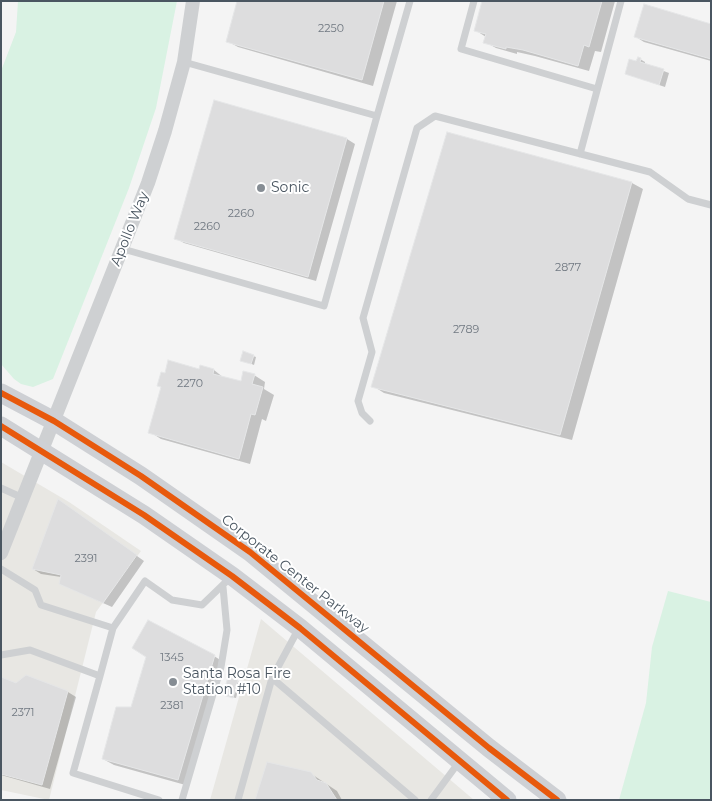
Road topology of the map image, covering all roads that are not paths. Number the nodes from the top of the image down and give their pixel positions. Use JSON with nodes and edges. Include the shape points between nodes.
{"nodes":[{"id":1,"x":193,"y":1,"type":"edge"},
{"id":2,"x":410,"y":1,"type":"edge"},
{"id":3,"x":474,"y":1,"type":"edge"},
{"id":4,"x":621,"y":1,"type":"edge"},
{"id":5,"x":184,"y":62,"type":"junction"},
{"id":6,"x":597,"y":89,"type":"junction"},
{"id":7,"x":377,"y":116,"type":"junction"},
{"id":8,"x":580,"y":154,"type":"junction"},
{"id":9,"x":711,"y":205,"type":"edge"},
{"id":10,"x":122,"y":249,"type":"junction"},
{"id":11,"x":1,"y":393,"type":"edge"},
{"id":12,"x":54,"y":421,"type":"junction"},
{"id":13,"x":370,"y":421,"type":"dead end"},
{"id":14,"x":1,"y":426,"type":"edge"},
{"id":15,"x":42,"y":450,"type":"junction"},
{"id":16,"x":1,"y":488,"type":"edge"},
{"id":17,"x":23,"y":498,"type":"junction"},
{"id":18,"x":1,"y":553,"type":"edge"},
{"id":19,"x":1,"y":569,"type":"edge"},
{"id":20,"x":228,"y":582,"type":"junction"},
{"id":21,"x":113,"y":628,"type":"junction"},
{"id":22,"x":300,"y":628,"type":"junction"},
{"id":23,"x":1,"y":654,"type":"edge"},
{"id":24,"x":100,"y":676,"type":"junction"},
{"id":25,"x":272,"y":678,"type":"junction"},
{"id":26,"x":460,"y":761,"type":"junction"},
{"id":27,"x":159,"y":800,"type":"edge"},
{"id":28,"x":182,"y":800,"type":"edge"},
{"id":29,"x":238,"y":800,"type":"edge"},
{"id":30,"x":416,"y":800,"type":"edge"},
{"id":31,"x":431,"y":800,"type":"edge"},
{"id":32,"x":507,"y":800,"type":"edge"},
{"id":33,"x":557,"y":800,"type":"edge"}],
"edges":[{"from":1,"to":5,"type":"street","name":"Apollo Way"},
{"from":2,"to":7,"type":"lane"},
{"from":3,"to":6,"type":"lane","via":[[461,49]]},
{"from":4,"to":6,"type":"lane"},
{"from":5,"to":7,"type":"lane"},
{"from":5,"to":10,"type":"street","name":"Apollo Way","via":[[151,175]]},
{"from":6,"to":8,"type":"lane"},
{"from":7,"to":10,"type":"lane","via":[[324,306]]},
{"from":8,"to":9,"type":"lane","via":[[650,172],[688,199]]},
{"from":8,"to":13,"type":"lane","via":[[435,116],[417,128],[363,318],[372,352],[358,401],[362,413]]},
{"from":10,"to":12,"type":"street","name":"Apollo Way"},
{"from":11,"to":12,"type":"street","name":"Corporate Center Parkway"},
{"from":12,"to":15,"type":"street","name":"Apollo Way"},
{"from":12,"to":33,"type":"street","name":"Corporate Center Parkway","via":[[141,476],[250,552]]},
{"from":14,"to":15,"type":"street"},
{"from":15,"to":17,"type":"street","name":"Apollo Way"},
{"from":15,"to":20,"type":"street","via":[[144,514]]},
{"from":16,"to":17,"type":"lane"},
{"from":17,"to":18,"type":"street","name":"Apollo Way"},
{"from":19,"to":21,"type":"lane","via":[[35,590],[41,605]]},
{"from":20,"to":21,"type":"lane","via":[[202,605],[172,600],[145,581]]},
{"from":20,"to":22,"type":"street"},
{"from":20,"to":28,"type":"lane","via":[[227,630],[221,667]]},
{"from":21,"to":24,"type":"lane"},
{"from":22,"to":25,"type":"lane"},
{"from":22,"to":26,"type":"street"},
{"from":23,"to":24,"type":"lane","via":[[30,650]]},
{"from":24,"to":27,"type":"lane","via":[[74,773]]},
{"from":25,"to":29,"type":"lane"},
{"from":25,"to":30,"type":"lane"},
{"from":26,"to":31,"type":"lane"},
{"from":26,"to":32,"type":"street"}]}
